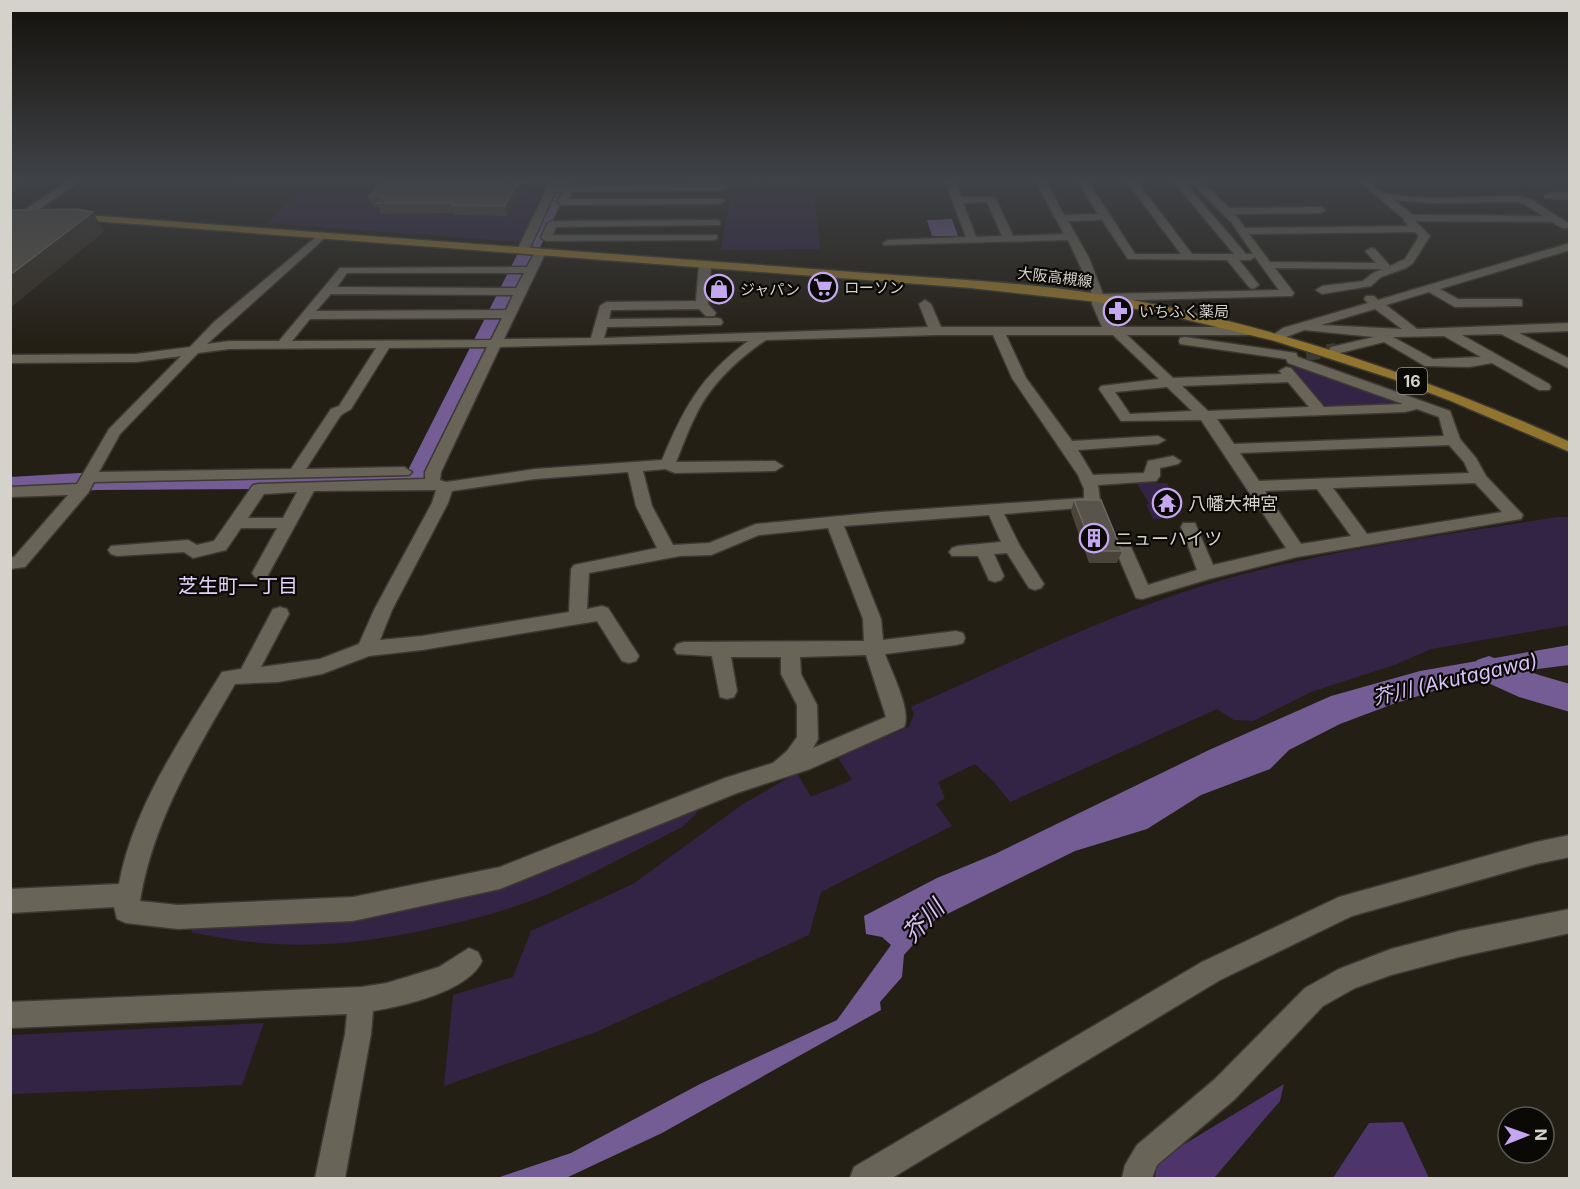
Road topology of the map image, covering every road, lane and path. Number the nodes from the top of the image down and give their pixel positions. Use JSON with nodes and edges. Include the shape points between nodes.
{"nodes":[{"id":1,"x":302,"y":233,"type":"edge"},
{"id":2,"x":540,"y":233,"type":"edge"},
{"id":3,"x":548,"y":233,"type":"edge"},
{"id":4,"x":714,"y":233,"type":"edge"},
{"id":5,"x":970,"y":233,"type":"edge"},
{"id":6,"x":1007,"y":233,"type":"edge"},
{"id":7,"x":1071,"y":233,"type":"edge"},
{"id":8,"x":1117,"y":233,"type":"edge"},
{"id":9,"x":1171,"y":233,"type":"edge"},
{"id":10,"x":1223,"y":233,"type":"edge"},
{"id":11,"x":1243,"y":233,"type":"edge"},
{"id":12,"x":1423,"y":233,"type":"edge"},
{"id":13,"x":531,"y":234,"type":"joint"},
{"id":14,"x":322,"y":235,"type":"junction"},
{"id":15,"x":713,"y":237,"type":"junction"},
{"id":16,"x":1073,"y":237,"type":"junction"},
{"id":17,"x":1009,"y":239,"type":"junction"},
{"id":18,"x":972,"y":240,"type":"junction"},
{"id":19,"x":888,"y":243,"type":"dead end"},
{"id":20,"x":1569,"y":246,"type":"edge"},
{"id":21,"x":523,"y":250,"type":"junction"},
{"id":22,"x":540,"y":252,"type":"junction"},
{"id":23,"x":1189,"y":257,"type":"junction"},
{"id":24,"x":1230,"y":257,"type":"junction"},
{"id":25,"x":1243,"y":257,"type":"junction"},
{"id":26,"x":708,"y":258,"type":"junction"},
{"id":27,"x":1391,"y":258,"type":"dead end"},
{"id":28,"x":1265,"y":261,"type":"junction"},
{"id":29,"x":399,"y":266,"type":"junction"},
{"id":30,"x":531,"y":270,"type":"junction"},
{"id":31,"x":1253,"y":285,"type":"dead end"},
{"id":32,"x":1360,"y":285,"type":"junction"},
{"id":33,"x":1431,"y":288,"type":"junction"},
{"id":34,"x":328,"y":290,"type":"junction"},
{"id":35,"x":382,"y":290,"type":"junction"},
{"id":36,"x":1322,"y":290,"type":"dead end"},
{"id":37,"x":521,"y":292,"type":"junction"},
{"id":38,"x":1099,"y":298,"type":"junction"},
{"id":39,"x":1375,"y":303,"type":"junction"},
{"id":40,"x":1518,"y":303,"type":"dead end"},
{"id":41,"x":925,"y":304,"type":"dead end"},
{"id":42,"x":702,"y":305,"type":"junction"},
{"id":43,"x":510,"y":314,"type":"junction"},
{"id":44,"x":307,"y":315,"type":"junction"},
{"id":45,"x":717,"y":322,"type":"junction"},
{"id":46,"x":601,"y":323,"type":"junction"},
{"id":47,"x":1302,"y":326,"type":"junction"},
{"id":48,"x":1569,"y":327,"type":"edge"},
{"id":49,"x":1542,"y":328,"type":"junction"},
{"id":50,"x":1503,"y":329,"type":"junction"},
{"id":51,"x":1249,"y":330,"type":"junction"},
{"id":52,"x":936,"y":331,"type":"junction"},
{"id":53,"x":1445,"y":331,"type":"junction"},
{"id":54,"x":998,"y":332,"type":"junction"},
{"id":55,"x":1114,"y":332,"type":"junction"},
{"id":56,"x":1138,"y":332,"type":"junction"},
{"id":57,"x":1407,"y":332,"type":"junction"},
{"id":58,"x":764,"y":336,"type":"junction"},
{"id":59,"x":730,"y":337,"type":"junction"},
{"id":60,"x":1276,"y":337,"type":"junction"},
{"id":61,"x":1386,"y":338,"type":"junction"},
{"id":62,"x":596,"y":342,"type":"junction"},
{"id":63,"x":1569,"y":342,"type":"edge"},
{"id":64,"x":495,"y":344,"type":"junction"},
{"id":65,"x":282,"y":345,"type":"junction"},
{"id":66,"x":384,"y":345,"type":"junction"},
{"id":67,"x":194,"y":350,"type":"junction"},
{"id":68,"x":1336,"y":350,"type":"tunnel mouth"},
{"id":69,"x":1272,"y":353,"type":"junction"},
{"id":70,"x":1305,"y":354,"type":"tunnel mouth"},
{"id":71,"x":1291,"y":356,"type":"junction"},
{"id":72,"x":10,"y":358,"type":"edge"},
{"id":73,"x":1494,"y":358,"type":"junction"},
{"id":74,"x":1569,"y":365,"type":"edge"},
{"id":75,"x":1292,"y":378,"type":"junction"},
{"id":76,"x":1171,"y":382,"type":"junction"},
{"id":77,"x":1544,"y":387,"type":"dead end"},
{"id":78,"x":1417,"y":404,"type":"junction"},
{"id":79,"x":1319,"y":410,"type":"junction"},
{"id":80,"x":1205,"y":414,"type":"junction"},
{"id":81,"x":1142,"y":417,"type":"junction"},
{"id":82,"x":1158,"y":440,"type":"junction"},
{"id":83,"x":1453,"y":440,"type":"junction"},
{"id":84,"x":1068,"y":446,"type":"junction"},
{"id":85,"x":1569,"y":448,"type":"edge"},
{"id":86,"x":1230,"y":449,"type":"junction"},
{"id":87,"x":668,"y":464,"type":"junction"},
{"id":88,"x":775,"y":466,"type":"dead end"},
{"id":89,"x":635,"y":468,"type":"junction"},
{"id":90,"x":404,"y":472,"type":"dead end"},
{"id":91,"x":295,"y":474,"type":"junction"},
{"id":92,"x":1479,"y":478,"type":"junction"},
{"id":93,"x":1088,"y":480,"type":"junction"},
{"id":94,"x":86,"y":483,"type":"junction"},
{"id":95,"x":1322,"y":484,"type":"junction"},
{"id":96,"x":439,"y":485,"type":"junction"},
{"id":97,"x":1255,"y":486,"type":"junction"},
{"id":98,"x":308,"y":487,"type":"junction"},
{"id":99,"x":10,"y":492,"type":"edge"},
{"id":100,"x":994,"y":509,"type":"junction"},
{"id":101,"x":834,"y":522,"type":"junction"},
{"id":102,"x":236,"y":523,"type":"junction"},
{"id":103,"x":289,"y":523,"type":"junction"},
{"id":104,"x":1189,"y":527,"type":"dead end"},
{"id":105,"x":1363,"y":540,"type":"junction"},
{"id":106,"x":1012,"y":547,"type":"junction"},
{"id":107,"x":984,"y":549,"type":"junction"},
{"id":108,"x":117,"y":550,"type":"dead end"},
{"id":109,"x":1125,"y":551,"type":"dead end"},
{"id":110,"x":1297,"y":551,"type":"junction"},
{"id":111,"x":667,"y":552,"type":"junction"},
{"id":112,"x":958,"y":552,"type":"dead end"},
{"id":113,"x":13,"y":566,"type":"edge"},
{"id":114,"x":261,"y":573,"type":"dead end"},
{"id":115,"x":1207,"y":573,"type":"junction"},
{"id":116,"x":995,"y":576,"type":"dead end"},
{"id":117,"x":1035,"y":584,"type":"dead end"},
{"id":118,"x":280,"y":614,"type":"dead end"},
{"id":119,"x":578,"y":617,"type":"junction"},
{"id":120,"x":956,"y":638,"type":"dead end"},
{"id":121,"x":874,"y":647,"type":"junction"},
{"id":122,"x":684,"y":648,"type":"dead end"},
{"id":123,"x":790,"y":648,"type":"junction"},
{"id":124,"x":367,"y":649,"type":"junction"},
{"id":125,"x":720,"y":649,"type":"junction"},
{"id":126,"x":629,"y":656,"type":"dead end"},
{"id":127,"x":247,"y":676,"type":"junction"},
{"id":128,"x":727,"y":691,"type":"dead end"},
{"id":129,"x":779,"y":770,"type":"junction"},
{"id":130,"x":1569,"y":846,"type":"edge"},
{"id":131,"x":128,"y":895,"type":"junction"},
{"id":132,"x":10,"y":901,"type":"edge"},
{"id":133,"x":1569,"y":921,"type":"edge"},
{"id":134,"x":469,"y":961,"type":"dead end"},
{"id":135,"x":362,"y":1000,"type":"junction"},
{"id":136,"x":10,"y":1016,"type":"edge"},
{"id":137,"x":330,"y":1179,"type":"edge"},
{"id":138,"x":865,"y":1179,"type":"edge"},
{"id":139,"x":1137,"y":1179,"type":"edge"}],
"edges":[{"from":1,"to":14,"type":"main road","name":"大阪高槻線","number":"16"},
{"from":2,"to":13,"type":"street"},
{"from":3,"to":15,"type":"street","via":[[546,238]]},
{"from":4,"to":15,"type":"street"},
{"from":5,"to":18,"type":"street"},
{"from":6,"to":17,"type":"street"},
{"from":7,"to":16,"type":"street"},
{"from":8,"to":23,"type":"street","via":[[1132,257]]},
{"from":9,"to":23,"type":"street"},
{"from":10,"to":25,"type":"street"},
{"from":11,"to":28,"type":"street"},
{"from":12,"to":32,"type":"street","via":[[1425,236],[1409,261]]},
{"from":13,"to":21,"type":"street"},
{"from":14,"to":21,"type":"main road","name":"大阪高槻線","number":"16"},
{"from":14,"to":67,"type":"street","via":[[254,292]]},
{"from":15,"to":26,"type":"street"},
{"from":16,"to":17,"type":"street"},
{"from":16,"to":38,"type":"street"},
{"from":17,"to":18,"type":"street"},
{"from":18,"to":19,"type":"street"},
{"from":20,"to":33,"type":"street"},
{"from":21,"to":22,"type":"main road","name":"大阪高槻線","number":"16"},
{"from":22,"to":26,"type":"main road","name":"大阪高槻線","number":"16"},
{"from":22,"to":30,"type":"street"},
{"from":23,"to":24,"type":"street"},
{"from":24,"to":25,"type":"street"},
{"from":24,"to":31,"type":"street"},
{"from":25,"to":28,"type":"street"},
{"from":26,"to":38,"type":"main road","name":"大阪高槻線","number":"16"},
{"from":26,"to":42,"type":"street"},
{"from":27,"to":28,"type":"street","via":[[1374,255],[1385,266]]},
{"from":28,"to":38,"type":"street","via":[[1288,293]]},
{"from":29,"to":30,"type":"street"},
{"from":29,"to":34,"type":"street","via":[[344,270]]},
{"from":29,"to":35,"type":"street"},
{"from":30,"to":37,"type":"street"},
{"from":32,"to":36,"type":"street"},
{"from":32,"to":39,"type":"street"},
{"from":33,"to":39,"type":"street"},
{"from":33,"to":40,"type":"street","via":[[1455,303],[1502,307]]},
{"from":34,"to":35,"type":"street"},
{"from":34,"to":44,"type":"street"},
{"from":35,"to":37,"type":"street"},
{"from":37,"to":43,"type":"street"},
{"from":38,"to":51,"type":"main road","name":"大阪高槻線","number":"16"},
{"from":38,"to":55,"type":"street","via":[[1098,304]]},
{"from":39,"to":47,"type":"street"},
{"from":39,"to":57,"type":"street"},
{"from":41,"to":52,"type":"street"},
{"from":42,"to":45,"type":"street"},
{"from":42,"to":46,"type":"street","via":[[606,306]]},
{"from":43,"to":44,"type":"street"},
{"from":43,"to":64,"type":"street"},
{"from":44,"to":65,"type":"street"},
{"from":45,"to":46,"type":"street"},
{"from":45,"to":59,"type":"street"},
{"from":46,"to":62,"type":"street"},
{"from":47,"to":57,"type":"street","via":[[1330,331]]},
{"from":47,"to":60,"type":"street"},
{"from":48,"to":49,"type":"street"},
{"from":49,"to":50,"type":"street"},
{"from":49,"to":63,"type":"street"},
{"from":50,"to":53,"type":"street"},
{"from":50,"to":74,"type":"street"},
{"from":51,"to":56,"type":"street"},
{"from":51,"to":60,"type":"main road","name":"大阪高槻線","number":"16"},
{"from":52,"to":54,"type":"street"},
{"from":52,"to":58,"type":"street"},
{"from":53,"to":57,"type":"street"},
{"from":53,"to":73,"type":"street"},
{"from":54,"to":55,"type":"street"},
{"from":54,"to":84,"type":"street","via":[[1019,380]]},
{"from":55,"to":56,"type":"street"},
{"from":55,"to":76,"type":"street"},
{"from":56,"to":69,"type":"street","via":[[1144,336]]},
{"from":57,"to":61,"type":"street"},
{"from":58,"to":59,"type":"street"},
{"from":58,"to":87,"type":"street","via":[[734,357],[705,393],[684,422]]},
{"from":59,"to":62,"type":"street"},
{"from":60,"to":85,"type":"main road","name":"大阪高槻線","number":"16","via":[[1389,372],[1513,421]]},
{"from":61,"to":68,"type":"street"},
{"from":61,"to":73,"type":"street","via":[[1430,363],[1469,363]]},
{"from":62,"to":64,"type":"street"},
{"from":64,"to":66,"type":"street"},
{"from":64,"to":96,"type":"street","via":[[433,472]]},
{"from":65,"to":66,"type":"street"},
{"from":65,"to":67,"type":"street","via":[[229,345]]},
{"from":66,"to":91,"type":"street","via":[[344,410],[336,412]]},
{"from":67,"to":72,"type":"street","via":[[136,358]]},
{"from":67,"to":94,"type":"street","via":[[114,432]]},
{"from":69,"to":71,"type":"street"},
{"from":69,"to":75,"type":"street"},
{"from":70,"to":71,"type":"street"},
{"from":71,"to":78,"type":"street","via":[[1293,360]]},
{"from":73,"to":77,"type":"street"},
{"from":75,"to":76,"type":"street"},
{"from":75,"to":79,"type":"street"},
{"from":76,"to":80,"type":"street"},
{"from":76,"to":81,"type":"street","via":[[1106,389],[1126,418]]},
{"from":78,"to":79,"type":"street","via":[[1405,408]]},
{"from":78,"to":83,"type":"street","via":[[1445,414]]},
{"from":79,"to":80,"type":"street"},
{"from":80,"to":81,"type":"street"},
{"from":80,"to":86,"type":"street"},
{"from":81,"to":82,"type":"street"},
{"from":82,"to":84,"type":"street"},
{"from":82,"to":93,"type":"street","via":[[1176,465],[1153,464],[1150,478]]},
{"from":83,"to":86,"type":"street"},
{"from":83,"to":92,"type":"street"},
{"from":84,"to":93,"type":"street"},
{"from":86,"to":97,"type":"street"},
{"from":87,"to":88,"type":"street","via":[[675,468]]},
{"from":87,"to":89,"type":"street"},
{"from":89,"to":96,"type":"street"},
{"from":89,"to":111,"type":"street","via":[[649,518],[663,537]]},
{"from":90,"to":91,"type":"street"},
{"from":91,"to":94,"type":"street"},
{"from":92,"to":95,"type":"street"},
{"from":92,"to":105,"type":"street","via":[[1515,515]]},
{"from":93,"to":100,"type":"street","via":[[1094,495],[1089,502]]},
{"from":94,"to":99,"type":"street"},
{"from":94,"to":113,"type":"street"},
{"from":95,"to":97,"type":"street"},
{"from":95,"to":105,"type":"street"},
{"from":96,"to":98,"type":"street"},
{"from":96,"to":124,"type":"street","via":[[440,503],[382,610]]},
{"from":97,"to":110,"type":"street"},
{"from":98,"to":102,"type":"street","via":[[259,489]]},
{"from":98,"to":103,"type":"street"},
{"from":100,"to":101,"type":"street"},
{"from":100,"to":106,"type":"street"},
{"from":101,"to":111,"type":"street","via":[[756,530],[711,549]]},
{"from":101,"to":121,"type":"street","via":[[872,619]]},
{"from":102,"to":103,"type":"street"},
{"from":102,"to":108,"type":"street","via":[[220,546],[193,552],[188,546]]},
{"from":103,"to":114,"type":"street"},
{"from":104,"to":115,"type":"street"},
{"from":105,"to":110,"type":"street"},
{"from":106,"to":107,"type":"street"},
{"from":106,"to":117,"type":"street"},
{"from":107,"to":112,"type":"street"},
{"from":107,"to":116,"type":"street"},
{"from":109,"to":115,"type":"street","via":[[1142,593]]},
{"from":110,"to":115,"type":"street"},
{"from":111,"to":119,"type":"street","via":[[580,569]]},
{"from":118,"to":127,"type":"street"},
{"from":119,"to":124,"type":"street"},
{"from":119,"to":126,"type":"street","via":[[602,612]]},
{"from":120,"to":121,"type":"street"},
{"from":121,"to":123,"type":"street"},
{"from":121,"to":129,"type":"street","via":[[897,721]]},
{"from":122,"to":125,"type":"street"},
{"from":123,"to":125,"type":"street"},
{"from":123,"to":129,"type":"street","via":[[791,674],[807,705],[808,740]]},
{"from":124,"to":127,"type":"street","via":[[322,666]]},
{"from":125,"to":128,"type":"street"},
{"from":127,"to":131,"type":"street","via":[[229,677],[172,772],[134,867]]},
{"from":129,"to":131,"type":"street","via":[[500,878],[352,909],[178,917],[126,912]]},
{"from":130,"to":138,"type":"street","via":[[1348,905],[1211,971]]},
{"from":131,"to":132,"type":"street"},
{"from":133,"to":139,"type":"street","via":[[1391,962],[1348,978],[1314,997],[1225,1089],[1146,1155]]},
{"from":134,"to":135,"type":"street","via":[[446,978]]},
{"from":135,"to":136,"type":"street"},
{"from":135,"to":137,"type":"street"}]}
